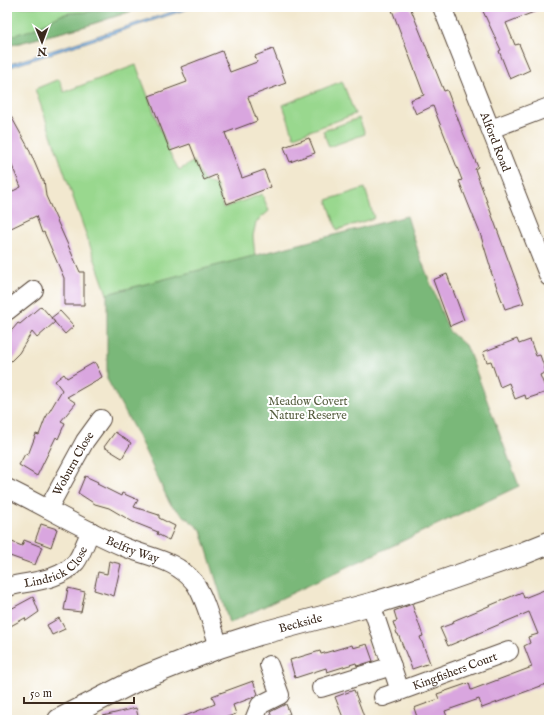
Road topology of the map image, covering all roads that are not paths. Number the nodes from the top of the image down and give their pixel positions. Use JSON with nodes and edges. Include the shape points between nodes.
{"nodes":[{"id":1,"x":442,"y":7,"type":"edge"},
{"id":2,"x":549,"y":107,"type":"edge"},
{"id":3,"x":491,"y":129,"type":"junction"},
{"id":4,"x":549,"y":277,"type":"edge"},
{"id":5,"x":34,"y":290,"type":"dead end"},
{"id":6,"x":7,"y":311,"type":"edge"},
{"id":7,"x":101,"y":419,"type":"dead end"},
{"id":8,"x":7,"y":488,"type":"edge"},
{"id":9,"x":48,"y":509,"type":"junction"},
{"id":10,"x":91,"y":531,"type":"junction"},
{"id":11,"x":549,"y":543,"type":"edge"},
{"id":12,"x":7,"y":588,"type":"edge"},
{"id":13,"x":371,"y":604,"type":"junction"},
{"id":14,"x":219,"y":647,"type":"junction"},
{"id":15,"x":509,"y":651,"type":"dead end"},
{"id":16,"x":269,"y":665,"type":"dead end"},
{"id":17,"x":392,"y":666,"type":"junction"},
{"id":18,"x":321,"y":688,"type":"dead end"},
{"id":19,"x":400,"y":691,"type":"junction"},
{"id":20,"x":383,"y":697,"type":"dead end"},
{"id":21,"x":82,"y":715,"type":"edge"},
{"id":22,"x":59,"y":720,"type":"edge"},
{"id":23,"x":254,"y":720,"type":"edge"}],
"edges":[{"from":1,"to":3,"type":"street","name":"Alford Road"},
{"from":2,"to":3,"type":"street"},
{"from":3,"to":4,"type":"street","name":"Alford Road"},
{"from":5,"to":6,"type":"street"},
{"from":7,"to":9,"type":"street","name":"Woburn Close","via":[[85,441]]},
{"from":8,"to":9,"type":"street","name":"Belfry Way"},
{"from":9,"to":10,"type":"street","name":"Belfry Way"},
{"from":10,"to":12,"type":"street","name":"Lindrick Close","via":[[76,561],[66,571]]},
{"from":10,"to":14,"type":"street","name":"Belfry Way","via":[[125,547],[178,566],[194,582],[201,594]]},
{"from":11,"to":13,"type":"street","name":"Beckside"},
{"from":13,"to":14,"type":"street","name":"Beckside"},
{"from":13,"to":17,"type":"street","name":"Kingfishers Court"},
{"from":14,"to":21,"type":"street","name":"Beckside","via":[[140,679]]},
{"from":15,"to":19,"type":"street","name":"Kingfishers Court"},
{"from":16,"to":23,"type":"street","via":[[280,695],[260,705]]},
{"from":17,"to":18,"type":"street"},
{"from":17,"to":19,"type":"street","name":"Kingfishers Court"},
{"from":19,"to":20,"type":"street","name":"Kingfishers Court"},
{"from":21,"to":22,"type":"street","name":"Beckside"}]}
